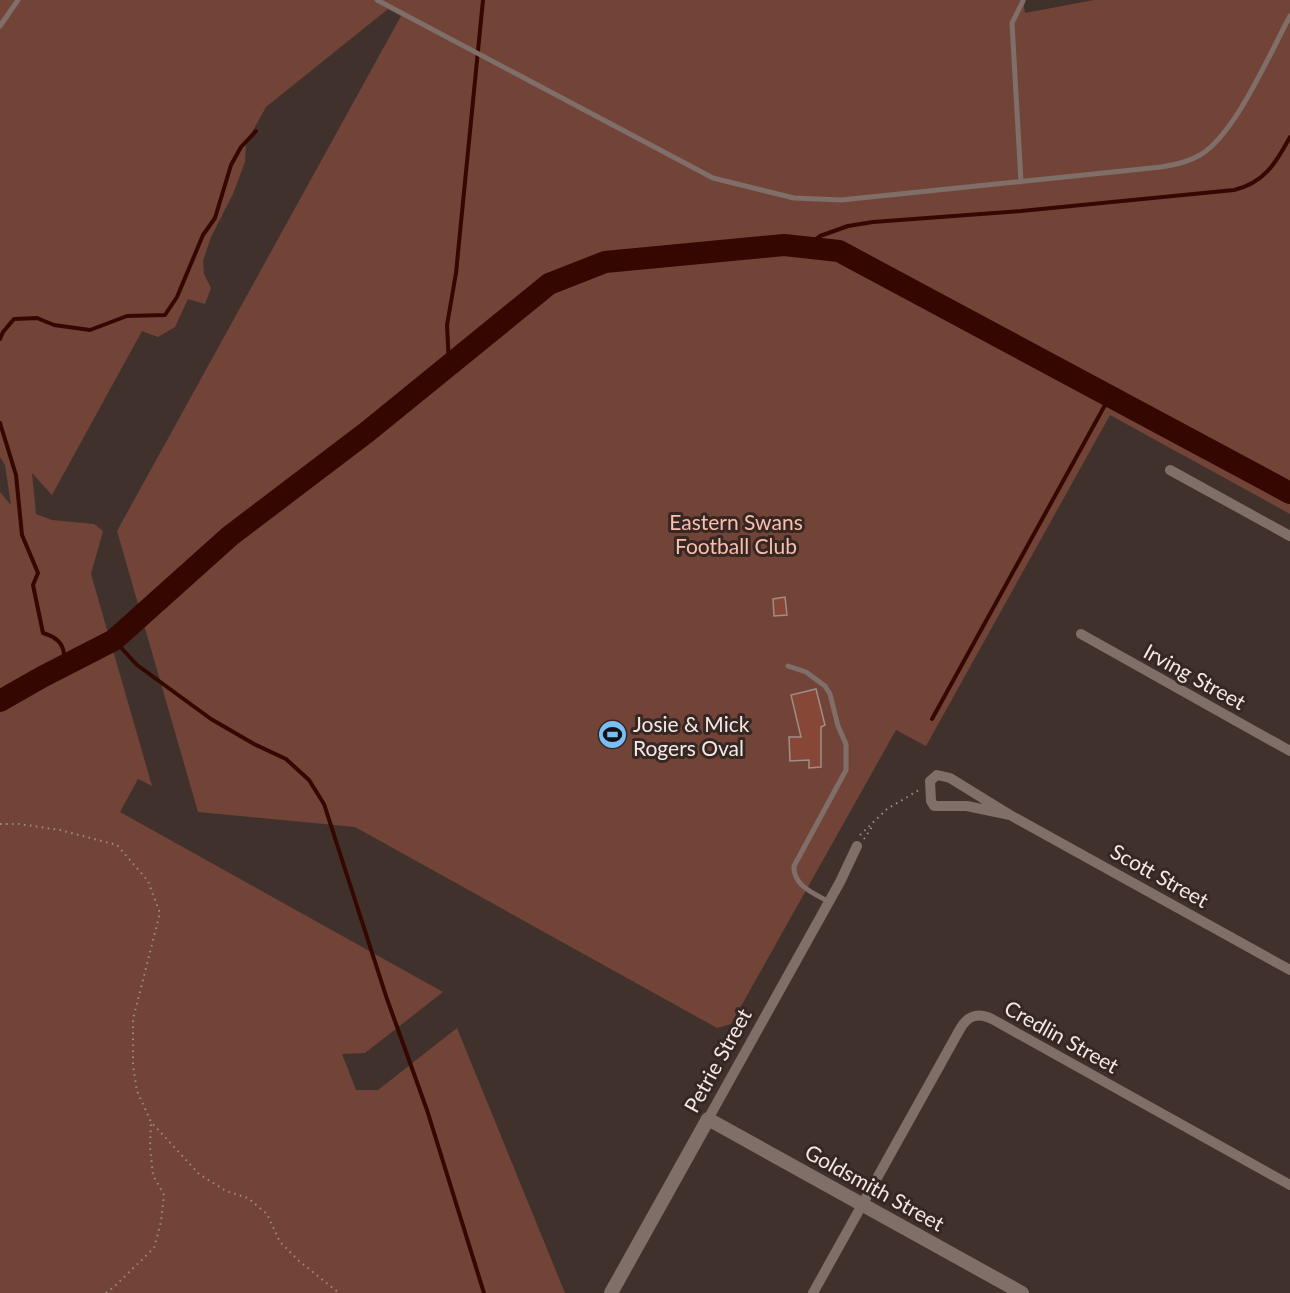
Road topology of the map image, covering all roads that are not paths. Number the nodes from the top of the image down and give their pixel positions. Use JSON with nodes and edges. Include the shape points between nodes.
{"nodes":[{"id":1,"x":18,"y":0,"type":"edge"},
{"id":2,"x":377,"y":0,"type":"edge"},
{"id":3,"x":1023,"y":1,"type":"edge"},
{"id":4,"x":1290,"y":16,"type":"edge"},
{"id":5,"x":0,"y":26,"type":"edge"},
{"id":6,"x":1021,"y":182,"type":"junction"},
{"id":7,"x":1170,"y":470,"type":"dead end"},
{"id":8,"x":1290,"y":536,"type":"edge"},
{"id":9,"x":1081,"y":634,"type":"dead end"},
{"id":10,"x":788,"y":666,"type":"dead end"},
{"id":11,"x":1290,"y":751,"type":"edge"},
{"id":12,"x":1010,"y":815,"type":"junction"},
{"id":13,"x":857,"y":846,"type":"road end"},
{"id":14,"x":829,"y":902,"type":"junction"},
{"id":15,"x":1290,"y":970,"type":"edge"},
{"id":16,"x":708,"y":1119,"type":"junction"},
{"id":17,"x":1290,"y":1185,"type":"edge"},
{"id":18,"x":862,"y":1204,"type":"junction"},
{"id":19,"x":611,"y":1293,"type":"edge"},
{"id":20,"x":813,"y":1293,"type":"edge"},
{"id":21,"x":1022,"y":1293,"type":"edge"}],
"edges":[{"from":1,"to":5,"type":"lane"},
{"from":2,"to":6,"type":"lane","via":[[713,178],[794,198],[841,200]]},
{"from":3,"to":6,"type":"lane","via":[[1012,23]]},
{"from":4,"to":6,"type":"lane","via":[[1236,117],[1202,154],[1184,163],[1161,167]]},
{"from":7,"to":8,"type":"street"},
{"from":9,"to":11,"type":"street","name":"Irving Street"},
{"from":10,"to":14,"type":"lane","via":[[805,671],[825,687],[846,744],[846,770],[794,868],[799,883]]},
{"from":12,"to":12,"type":"street","via":[[968,806],[934,806],[931,780],[937,775],[948,777]]},
{"from":12,"to":15,"type":"street","name":"Scott Street"},
{"from":13,"to":14,"type":"street","name":"Petrie Street"},
{"from":14,"to":16,"type":"street","name":"Petrie Street"},
{"from":16,"to":18,"type":"street","name":"Goldsmith Street"},
{"from":16,"to":19,"type":"street","name":"Petrie Street"},
{"from":17,"to":18,"type":"street","name":"Credlin Street","via":[[992,1019],[975,1015],[960,1029]]},
{"from":18,"to":20,"type":"street"},
{"from":18,"to":21,"type":"street","name":"Goldsmith Street"}]}
